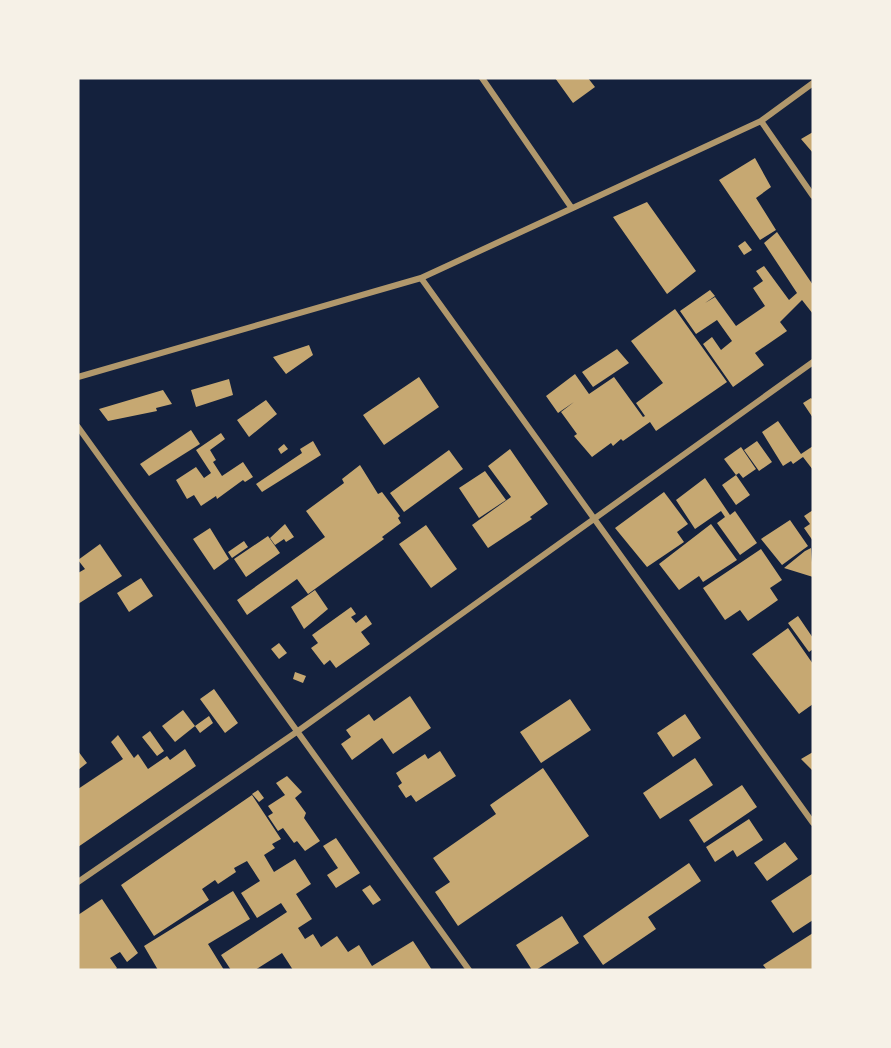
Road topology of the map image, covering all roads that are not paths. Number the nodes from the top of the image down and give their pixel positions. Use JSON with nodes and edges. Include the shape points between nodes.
{"nodes":[{"id":1,"x":482,"y":78,"type":"edge"},
{"id":2,"x":813,"y":83,"type":"edge"},
{"id":3,"x":761,"y":121,"type":"junction"},
{"id":4,"x":813,"y":196,"type":"edge"},
{"id":5,"x":571,"y":207,"type":"junction"},
{"id":6,"x":421,"y":278,"type":"junction"},
{"id":7,"x":813,"y":362,"type":"edge"},
{"id":8,"x":78,"y":376,"type":"edge"},
{"id":9,"x":78,"y":427,"type":"edge"},
{"id":10,"x":592,"y":518,"type":"junction"},
{"id":11,"x":298,"y":731,"type":"junction"},
{"id":12,"x":813,"y":823,"type":"edge"},
{"id":13,"x":78,"y":882,"type":"edge"},
{"id":14,"x":469,"y":970,"type":"edge"}],
"edges":[{"from":1,"to":5,"type":"street"},
{"from":2,"to":3,"type":"street"},
{"from":3,"to":4,"type":"street"},
{"from":3,"to":5,"type":"street"},
{"from":5,"to":6,"type":"street"},
{"from":6,"to":8,"type":"street"},
{"from":6,"to":10,"type":"street"},
{"from":7,"to":10,"type":"street"},
{"from":9,"to":11,"type":"street"},
{"from":10,"to":11,"type":"street"},
{"from":10,"to":12,"type":"street"},
{"from":11,"to":13,"type":"street"},
{"from":11,"to":14,"type":"street"}]}
